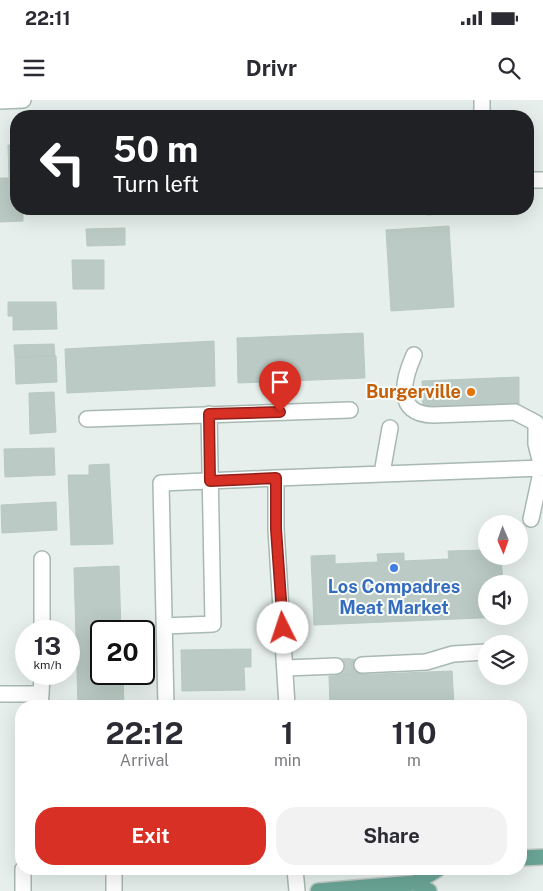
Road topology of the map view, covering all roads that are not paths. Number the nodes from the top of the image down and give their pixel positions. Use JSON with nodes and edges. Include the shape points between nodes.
{"nodes":[{"id":1,"x":23,"y":100,"type":"edge"},
{"id":2,"x":0,"y":101,"type":"edge"},
{"id":3,"x":414,"y":354,"type":"dead end"},
{"id":4,"x":350,"y":410,"type":"dead end"},
{"id":5,"x":209,"y":414,"type":"junction"},
{"id":6,"x":87,"y":419,"type":"dead end"},
{"id":7,"x":390,"y":428,"type":"dead end"},
{"id":8,"x":542,"y":468,"type":"edge"},
{"id":9,"x":382,"y":473,"type":"junction"},
{"id":10,"x":276,"y":478,"type":"junction"},
{"id":11,"x":210,"y":481,"type":"junction"},
{"id":12,"x":531,"y":519,"type":"dead end"},
{"id":13,"x":42,"y":559,"type":"dead end"},
{"id":14,"x":42,"y":620,"type":"edge"},
{"id":15,"x":164,"y":626,"type":"junction"},
{"id":16,"x":478,"y":652,"type":"edge"},
{"id":17,"x":362,"y":665,"type":"tunnel mouth"},
{"id":18,"x":336,"y":666,"type":"tunnel mouth"},
{"id":19,"x":286,"y":668,"type":"junction"},
{"id":20,"x":42,"y":685,"type":"edge"},
{"id":21,"x":0,"y":694,"type":"edge"},
{"id":22,"x":41,"y":700,"type":"edge"},
{"id":23,"x":166,"y":700,"type":"edge"},
{"id":24,"x":287,"y":700,"type":"edge"},
{"id":25,"x":543,"y":857,"type":"edge"},
{"id":26,"x":527,"y":858,"type":"edge"},
{"id":27,"x":23,"y":875,"type":"edge"},
{"id":28,"x":114,"y":875,"type":"edge"},
{"id":29,"x":296,"y":875,"type":"edge"},
{"id":30,"x":428,"y":875,"type":"edge"},
{"id":31,"x":415,"y":883,"type":"junction"},
{"id":32,"x":351,"y":890,"type":"edge"},
{"id":33,"x":22,"y":891,"type":"edge"},
{"id":34,"x":114,"y":891,"type":"edge"},
{"id":35,"x":297,"y":891,"type":"edge"},
{"id":36,"x":318,"y":891,"type":"edge"},
{"id":37,"x":429,"y":891,"type":"edge"}],
"edges":[{"from":1,"to":2,"type":"street"},
{"from":3,"to":8,"type":"street","via":[[404,392],[406,403],[412,410],[422,415],[515,412],[536,423],[536,444]]},
{"from":4,"to":5,"type":"street"},
{"from":5,"to":6,"type":"street"},
{"from":5,"to":11,"type":"street"},
{"from":7,"to":9,"type":"street"},
{"from":8,"to":9,"type":"street"},
{"from":8,"to":12,"type":"street"},
{"from":9,"to":10,"type":"street"},
{"from":10,"to":11,"type":"street"},
{"from":10,"to":19,"type":"street","via":[[276,529]]},
{"from":11,"to":15,"type":"street","via":[[161,483]]},
{"from":11,"to":15,"type":"street","via":[[213,624]]},
{"from":13,"to":14,"type":"street"},
{"from":15,"to":23,"type":"street"},
{"from":16,"to":17,"type":"street","via":[[453,654],[426,662]]},
{"from":18,"to":19,"type":"street"},
{"from":19,"to":24,"type":"street"},
{"from":20,"to":22,"type":"street"},
{"from":21,"to":22,"type":"street"},
{"from":25,"to":26,"type":"main road"},
{"from":27,"to":33,"type":"street"},
{"from":28,"to":34,"type":"street"},
{"from":29,"to":35,"type":"street"},
{"from":30,"to":31,"type":"main road"},
{"from":31,"to":32,"type":"main road"},
{"from":31,"to":37,"type":"main road"},
{"from":32,"to":36,"type":"main road"}]}
